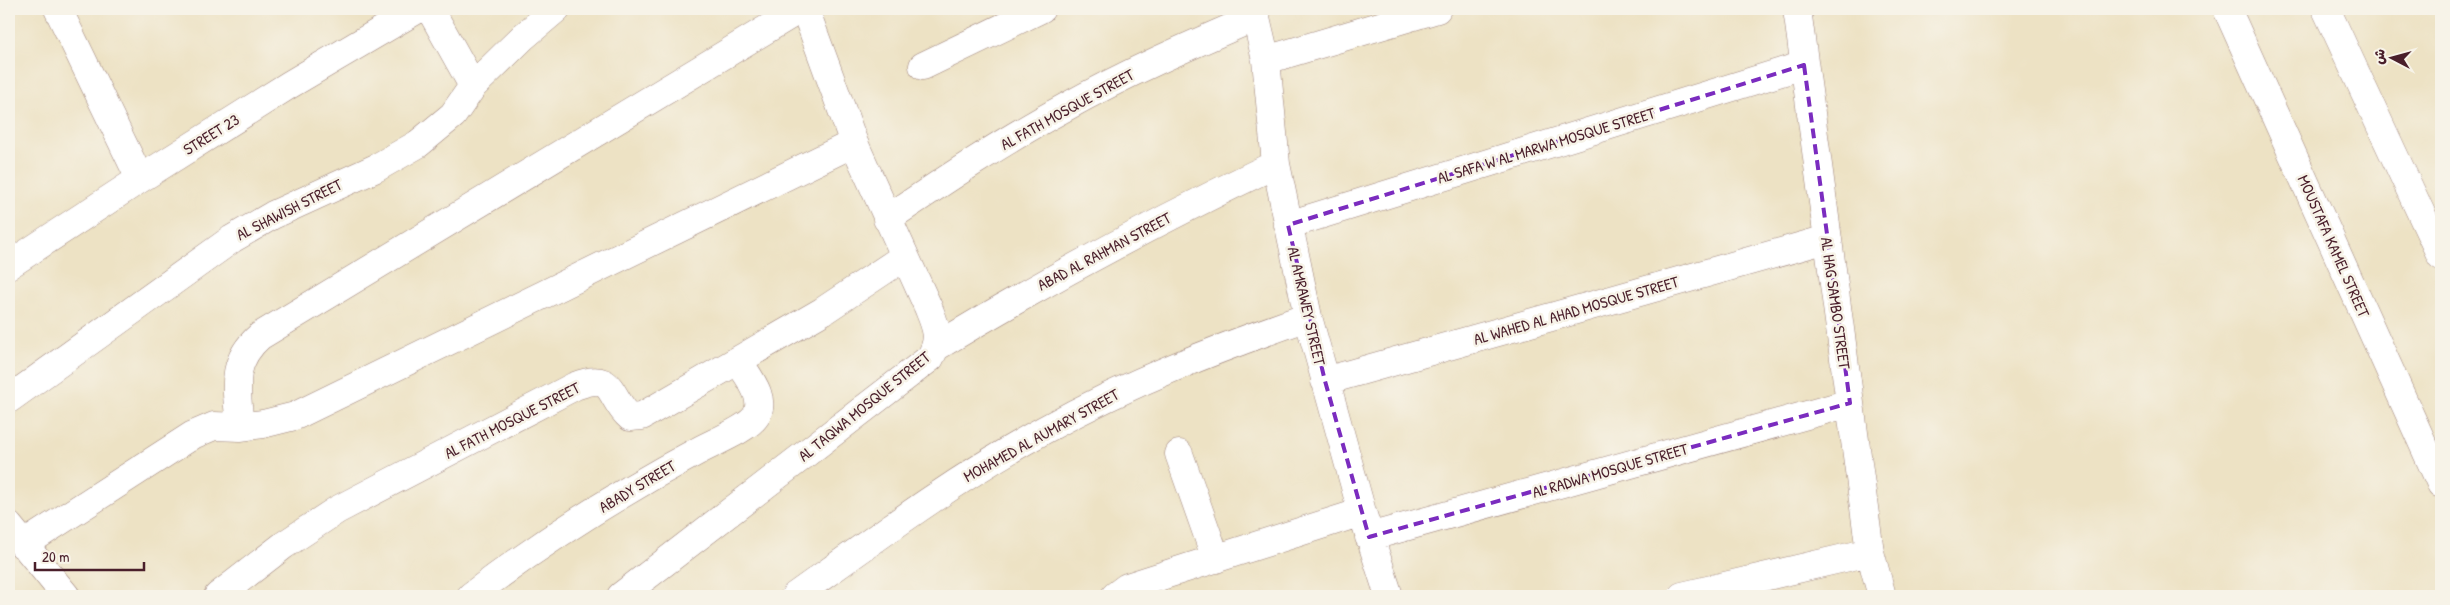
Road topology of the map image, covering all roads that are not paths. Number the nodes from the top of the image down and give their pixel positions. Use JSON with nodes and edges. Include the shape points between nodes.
{"nodes":[{"id":1,"x":58,"y":9,"type":"edge"},
{"id":2,"x":418,"y":9,"type":"edge"},
{"id":3,"x":430,"y":9,"type":"edge"},
{"id":4,"x":556,"y":9,"type":"edge"},
{"id":5,"x":800,"y":9,"type":"edge"},
{"id":6,"x":805,"y":9,"type":"edge"},
{"id":7,"x":1041,"y":9,"type":"edge"},
{"id":8,"x":1437,"y":9,"type":"edge"},
{"id":9,"x":1797,"y":9,"type":"edge"},
{"id":10,"x":2227,"y":9,"type":"edge"},
{"id":11,"x":2326,"y":9,"type":"edge"},
{"id":12,"x":1255,"y":13,"type":"edge"},
{"id":13,"x":1266,"y":60,"type":"junction"},
{"id":14,"x":1804,"y":65,"type":"junction"},
{"id":15,"x":923,"y":66,"type":"dead end"},
{"id":16,"x":473,"y":86,"type":"junction"},
{"id":17,"x":854,"y":143,"type":"junction"},
{"id":18,"x":1276,"y":164,"type":"junction"},
{"id":19,"x":140,"y":179,"type":"junction"},
{"id":20,"x":887,"y":219,"type":"junction"},
{"id":21,"x":1288,"y":225,"type":"junction"},
{"id":22,"x":1827,"y":239,"type":"junction"},
{"id":23,"x":2441,"y":256,"type":"edge"},
{"id":24,"x":904,"y":257,"type":"junction"},
{"id":25,"x":9,"y":265,"type":"edge"},
{"id":26,"x":1308,"y":316,"type":"junction"},
{"id":27,"x":936,"y":347,"type":"junction"},
{"id":28,"x":739,"y":362,"type":"junction"},
{"id":29,"x":1325,"y":381,"type":"junction"},
{"id":30,"x":9,"y":399,"type":"edge"},
{"id":31,"x":1850,"y":403,"type":"junction"},
{"id":32,"x":240,"y":427,"type":"junction"},
{"id":33,"x":1179,"y":454,"type":"dead end"},
{"id":34,"x":2441,"y":484,"type":"edge"},
{"id":35,"x":1366,"y":525,"type":"junction"},
{"id":36,"x":16,"y":536,"type":"edge"},
{"id":37,"x":1870,"y":552,"type":"junction"},
{"id":38,"x":1216,"y":559,"type":"junction"},
{"id":39,"x":66,"y":596,"type":"edge"},
{"id":40,"x":218,"y":596,"type":"edge"},
{"id":41,"x":471,"y":596,"type":"edge"},
{"id":42,"x":621,"y":596,"type":"edge"},
{"id":43,"x":795,"y":596,"type":"edge"},
{"id":44,"x":1115,"y":596,"type":"edge"},
{"id":45,"x":1389,"y":596,"type":"edge"},
{"id":46,"x":1682,"y":596,"type":"edge"},
{"id":47,"x":1882,"y":596,"type":"edge"}],
"edges":[{"from":1,"to":19,"type":"street"},
{"from":2,"to":19,"type":"street","name":"STREET 23"},
{"from":3,"to":16,"type":"street"},
{"from":4,"to":16,"type":"street","name":"AL SHAWISH STREET"},
{"from":5,"to":32,"type":"street","via":[[260,336],[247,347],[239,362],[236,379]]},
{"from":6,"to":17,"type":"street","name":"AL TAQWA MOSQUE STREET"},
{"from":7,"to":15,"type":"street"},
{"from":8,"to":13,"type":"street"},
{"from":9,"to":14,"type":"street","name":"AL HAG SAMBO STREET"},
{"from":10,"to":34,"type":"street","name":"MOUSTAFA KAMEL STREET"},
{"from":11,"to":23,"type":"street"},
{"from":12,"to":13,"type":"street","name":"AL AMRAWEY STREET"},
{"from":12,"to":20,"type":"street","name":"AL FATH MOSQUE STREET","via":[[1063,108],[974,161]]},
{"from":13,"to":18,"type":"street","name":"AL AMRAWEY STREET"},
{"from":14,"to":21,"type":"street","name":"AL SAFA W AL MARWA MOSQUE STREET"},
{"from":14,"to":22,"type":"street","name":"AL HAG SAMBO STREET"},
{"from":16,"to":30,"type":"street","name":"AL SHAWISH STREET","via":[[453,115],[418,144],[376,168],[273,214],[232,239]]},
{"from":17,"to":20,"type":"street","name":"AL TAQWA MOSQUE STREET"},
{"from":17,"to":32,"type":"street","via":[[295,416]]},
{"from":18,"to":21,"type":"street","name":"AL AMRAWEY STREET"},
{"from":18,"to":27,"type":"street","name":"ABAD AL RAHMAN STREET","via":[[1129,236]]},
{"from":19,"to":25,"type":"street","name":"STREET 23"},
{"from":20,"to":24,"type":"street","name":"AL TAQWA MOSQUE STREET"},
{"from":21,"to":26,"type":"street","name":"AL AMRAWEY STREET"},
{"from":22,"to":29,"type":"street","name":"AL WAHED AL AHAD MOSQUE STREET"},
{"from":22,"to":31,"type":"street","name":"AL HAG SAMBO STREET"},
{"from":24,"to":27,"type":"street","name":"AL TAQWA MOSQUE STREET","via":[[937,329]]},
{"from":24,"to":28,"type":"street","name":"AL FATH MOSQUE STREET"},
{"from":26,"to":29,"type":"street","name":"AL AMRAWEY STREET"},
{"from":26,"to":43,"type":"street","name":"MOHAMED AL AUMARY STREET","via":[[1131,386],[1045,429],[960,479]]},
{"from":27,"to":42,"type":"street","name":"AL TAQWA MOSQUE STREET","via":[[930,358]]},
{"from":28,"to":40,"type":"street","name":"AL FATH MOSQUE STREET","via":[[636,418],[625,412],[609,386],[586,381],[336,510],[284,544]]},
{"from":28,"to":41,"type":"street","name":"ABADY STREET","via":[[760,398],[760,406],[751,422],[573,524]]},
{"from":29,"to":35,"type":"street","name":"AL AMRAWEY STREET"},
{"from":31,"to":35,"type":"street","name":"AL RADWA MOSQUE STREET"},
{"from":31,"to":37,"type":"street","name":"AL HAG SAMBO STREET"},
{"from":32,"to":36,"type":"street","via":[[214,426],[193,435]]},
{"from":33,"to":38,"type":"street"},
{"from":35,"to":38,"type":"street","name":"AL RADWA MOSQUE STREET"},
{"from":35,"to":45,"type":"street","name":"AL AMRAWEY STREET"},
{"from":36,"to":39,"type":"street"},
{"from":37,"to":46,"type":"street"},
{"from":37,"to":47,"type":"street","name":"AL HAG SAMBO STREET"},
{"from":38,"to":44,"type":"street","name":"AL RADWA MOSQUE STREET","via":[[1127,587]]}]}
